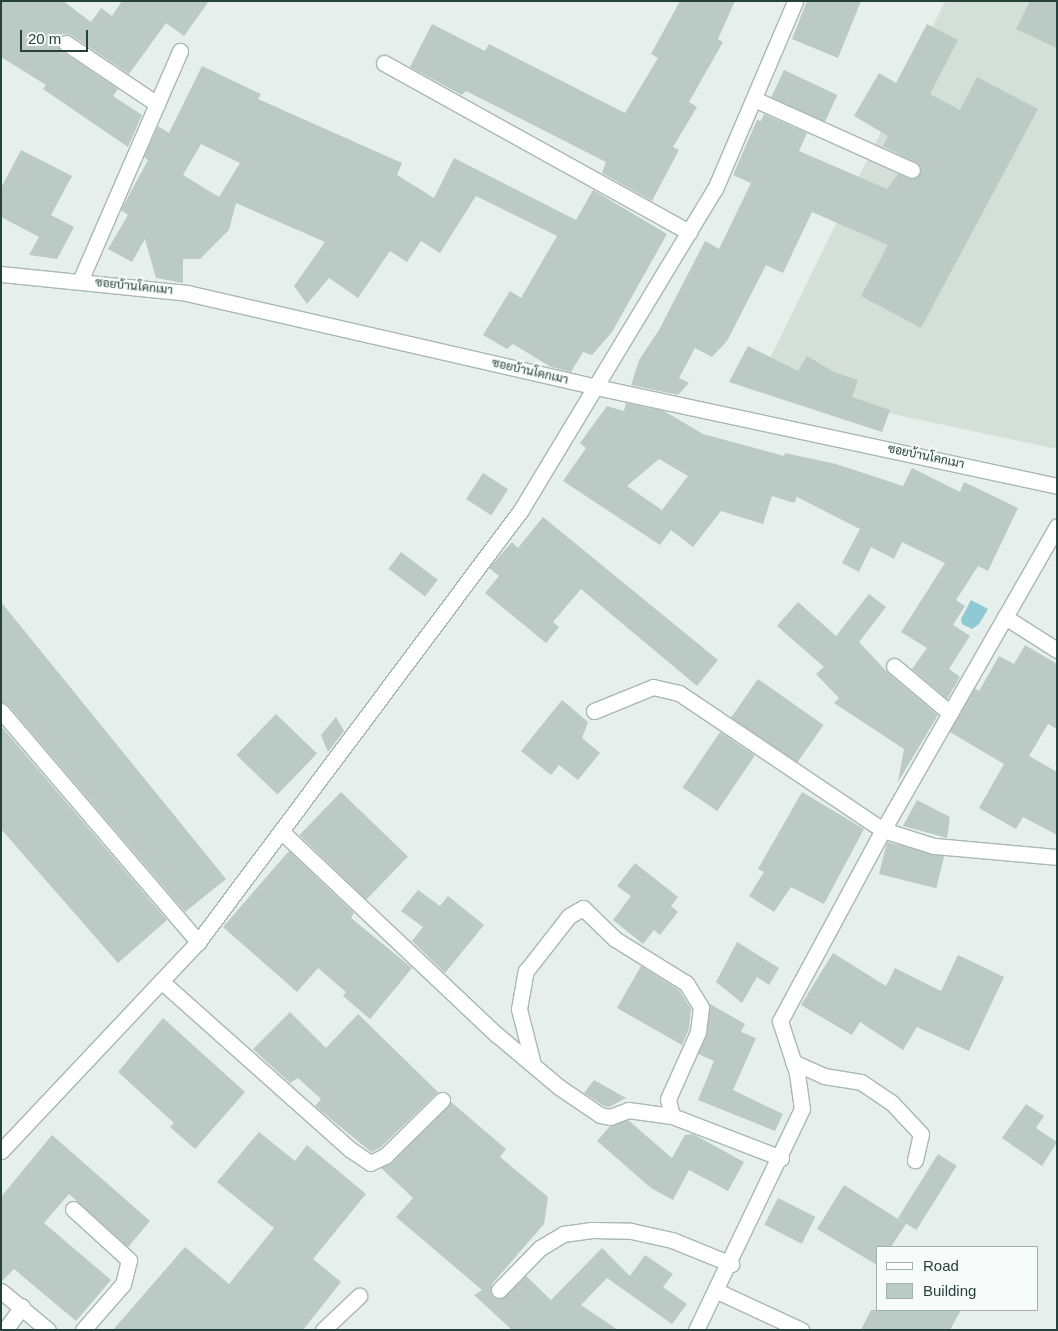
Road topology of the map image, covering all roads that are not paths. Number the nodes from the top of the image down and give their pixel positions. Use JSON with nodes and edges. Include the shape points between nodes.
{"nodes":[{"id":1,"x":795,"y":1,"type":"edge"},
{"id":2,"x":66,"y":44,"type":"dead end"},
{"id":3,"x":180,"y":51,"type":"dead end"},
{"id":4,"x":384,"y":63,"type":"dead end"},
{"id":5,"x":754,"y":99,"type":"junction"},
{"id":6,"x":157,"y":104,"type":"junction"},
{"id":7,"x":912,"y":170,"type":"dead end"},
{"id":8,"x":689,"y":232,"type":"junction"},
{"id":9,"x":1,"y":274,"type":"edge"},
{"id":10,"x":80,"y":281,"type":"junction"},
{"id":11,"x":596,"y":387,"type":"junction"},
{"id":12,"x":1057,"y":486,"type":"edge"},
{"id":13,"x":1057,"y":526,"type":"edge"},
{"id":14,"x":1004,"y":617,"type":"junction"},
{"id":15,"x":1057,"y":650,"type":"edge"},
{"id":16,"x":894,"y":666,"type":"dead end"},
{"id":17,"x":594,"y":711,"type":"dead end"},
{"id":18,"x":1,"y":712,"type":"edge"},
{"id":19,"x":950,"y":713,"type":"junction"},
{"id":20,"x":883,"y":830,"type":"junction"},
{"id":21,"x":281,"y":831,"type":"junction"},
{"id":22,"x":1057,"y":857,"type":"edge"},
{"id":23,"x":198,"y":942,"type":"junction"},
{"id":24,"x":161,"y":981,"type":"junction"},
{"id":25,"x":793,"y":1062,"type":"junction"},
{"id":26,"x":532,"y":1064,"type":"junction"},
{"id":27,"x":442,"y":1100,"type":"dead end"},
{"id":28,"x":672,"y":1116,"type":"junction"},
{"id":29,"x":1,"y":1151,"type":"edge"},
{"id":30,"x":781,"y":1158,"type":"junction"},
{"id":31,"x":915,"y":1160,"type":"dead end"},
{"id":32,"x":73,"y":1208,"type":"dead end"},
{"id":33,"x":731,"y":1264,"type":"junction"},
{"id":34,"x":499,"y":1290,"type":"dead end"},
{"id":35,"x":1,"y":1291,"type":"edge"},
{"id":36,"x":717,"y":1291,"type":"junction"},
{"id":37,"x":359,"y":1296,"type":"dead end"},
{"id":38,"x":22,"y":1307,"type":"junction"},
{"id":39,"x":5,"y":1330,"type":"edge"},
{"id":40,"x":48,"y":1330,"type":"edge"},
{"id":41,"x":84,"y":1330,"type":"edge"},
{"id":42,"x":323,"y":1330,"type":"edge"},
{"id":43,"x":696,"y":1330,"type":"edge"},
{"id":44,"x":801,"y":1330,"type":"edge"}],
"edges":[{"from":1,"to":5,"type":"street"},
{"from":2,"to":6,"type":"street"},
{"from":3,"to":6,"type":"street"},
{"from":4,"to":8,"type":"street"},
{"from":5,"to":7,"type":"street"},
{"from":5,"to":8,"type":"street","via":[[715,189]]},
{"from":6,"to":10,"type":"street"},
{"from":8,"to":11,"type":"street"},
{"from":9,"to":10,"type":"street","name":"ซอยบ้านโคกเมา"},
{"from":10,"to":11,"type":"street","name":"ซอยบ้านโคกเมา","via":[[187,293]]},
{"from":11,"to":12,"type":"street","name":"ซอยบ้านโคกเมา"},
{"from":11,"to":21,"type":"street","via":[[521,510]]},
{"from":13,"to":14,"type":"street"},
{"from":14,"to":15,"type":"street"},
{"from":14,"to":19,"type":"street"},
{"from":16,"to":19,"type":"street"},
{"from":17,"to":20,"type":"street","via":[[653,687],[679,693]]},
{"from":18,"to":23,"type":"street"},
{"from":19,"to":20,"type":"street"},
{"from":20,"to":22,"type":"street","via":[[934,846]]},
{"from":20,"to":25,"type":"street","via":[[780,1021]]},
{"from":21,"to":23,"type":"street"},
{"from":21,"to":26,"type":"street","via":[[440,983]]},
{"from":23,"to":24,"type":"street"},
{"from":24,"to":27,"type":"street","via":[[351,1150],[370,1163],[385,1156]]},
{"from":24,"to":29,"type":"street"},
{"from":25,"to":30,"type":"street","via":[[802,1109]]},
{"from":25,"to":31,"type":"street","via":[[824,1076],[860,1082],[892,1103],[921,1134]]},
{"from":26,"to":28,"type":"street","via":[[600,1116],[610,1117],[628,1110]]},
{"from":26,"to":28,"type":"street","via":[[519,1009],[526,971],[569,916],[583,908],[615,939],[686,983],[702,1008],[698,1032],[668,1099]]},
{"from":28,"to":30,"type":"street"},
{"from":30,"to":33,"type":"street"},
{"from":32,"to":41,"type":"street","via":[[129,1260],[123,1284]]},
{"from":33,"to":34,"type":"street","via":[[672,1240],[631,1232],[592,1230],[564,1234],[540,1248]]},
{"from":33,"to":36,"type":"street"},
{"from":35,"to":38,"type":"street"},
{"from":36,"to":43,"type":"street"},
{"from":36,"to":44,"type":"street"},
{"from":37,"to":42,"type":"street"},
{"from":38,"to":39,"type":"street"},
{"from":38,"to":40,"type":"street"}]}
